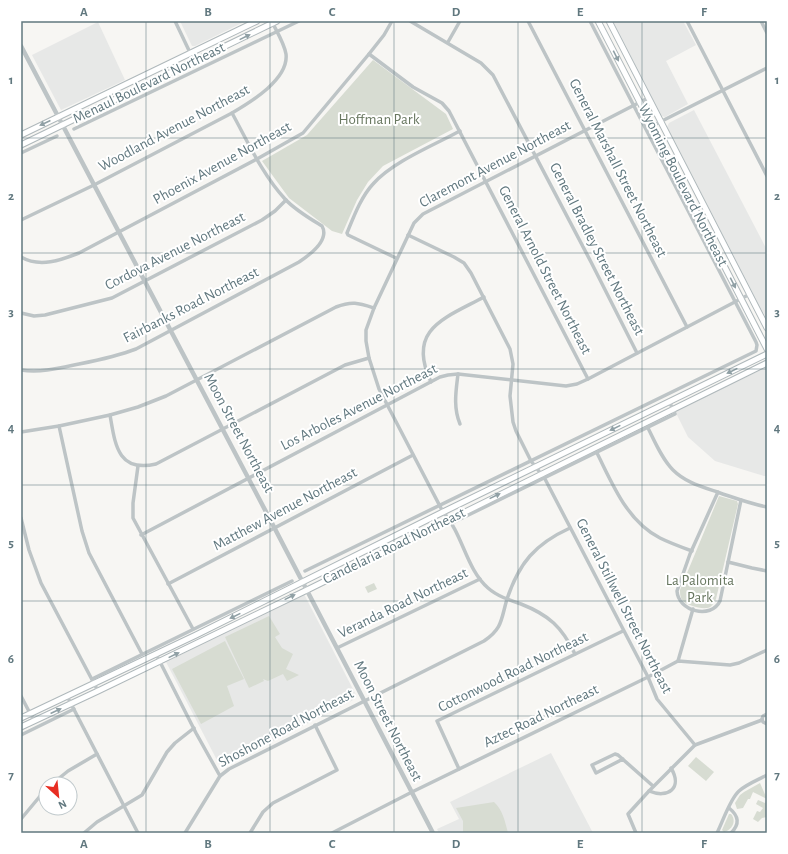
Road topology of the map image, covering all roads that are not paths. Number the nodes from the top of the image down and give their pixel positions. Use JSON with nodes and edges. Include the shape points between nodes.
{"nodes":[{"id":1,"x":175,"y":21,"type":"edge"},
{"id":2,"x":257,"y":21,"type":"edge"},
{"id":3,"x":299,"y":21,"type":"edge"},
{"id":4,"x":392,"y":21,"type":"edge"},
{"id":5,"x":410,"y":21,"type":"edge"},
{"id":6,"x":460,"y":21,"type":"edge"},
{"id":7,"x":528,"y":21,"type":"edge"},
{"id":8,"x":590,"y":21,"type":"edge"},
{"id":9,"x":598,"y":21,"type":"edge"},
{"id":10,"x":609,"y":21,"type":"edge"},
{"id":11,"x":687,"y":21,"type":"edge"},
{"id":12,"x":761,"y":21,"type":"edge"},
{"id":13,"x":273,"y":22,"type":"edge"},
{"id":14,"x":277,"y":32,"type":"junction"},
{"id":15,"x":767,"y":34,"type":"edge"},
{"id":16,"x":448,"y":42,"type":"junction"},
{"id":17,"x":21,"y":46,"type":"edge"},
{"id":18,"x":190,"y":53,"type":"junction"},
{"id":19,"x":370,"y":54,"type":"junction"},
{"id":20,"x":194,"y":62,"type":"junction"},
{"id":21,"x":767,"y":68,"type":"edge"},
{"id":22,"x":722,"y":90,"type":"junction"},
{"id":23,"x":648,"y":98,"type":"junction"},
{"id":24,"x":640,"y":102,"type":"junction"},
{"id":25,"x":633,"y":105,"type":"junction"},
{"id":26,"x":232,"y":112,"type":"junction"},
{"id":27,"x":58,"y":117,"type":"junction"},
{"id":28,"x":661,"y":122,"type":"junction"},
{"id":29,"x":63,"y":125,"type":"junction"},
{"id":30,"x":652,"y":126,"type":"junction"},
{"id":31,"x":74,"y":129,"type":"dead end"},
{"id":32,"x":585,"y":130,"type":"junction"},
{"id":33,"x":460,"y":131,"type":"junction"},
{"id":34,"x":21,"y":135,"type":"edge"},
{"id":35,"x":57,"y":136,"type":"dead end"},
{"id":36,"x":21,"y":145,"type":"edge"},
{"id":37,"x":21,"y":153,"type":"edge"},
{"id":38,"x":535,"y":156,"type":"junction"},
{"id":39,"x":257,"y":159,"type":"junction"},
{"id":40,"x":767,"y":176,"type":"edge"},
{"id":41,"x":486,"y":181,"type":"junction"},
{"id":42,"x":94,"y":185,"type":"junction"},
{"id":43,"x":286,"y":200,"type":"junction"},
{"id":44,"x":21,"y":220,"type":"edge"},
{"id":45,"x":119,"y":232,"type":"junction"},
{"id":46,"x":408,"y":235,"type":"junction"},
{"id":47,"x":21,"y":257,"type":"edge"},
{"id":48,"x":396,"y":258,"type":"junction"},
{"id":49,"x":144,"y":281,"type":"junction"},
{"id":50,"x":750,"y":294,"type":"junction"},
{"id":51,"x":484,"y":297,"type":"junction"},
{"id":52,"x":741,"y":298,"type":"junction"},
{"id":53,"x":736,"y":301,"type":"junction"},
{"id":54,"x":374,"y":308,"type":"junction"},
{"id":55,"x":21,"y":313,"type":"edge"},
{"id":56,"x":687,"y":327,"type":"junction"},
{"id":57,"x":767,"y":328,"type":"edge"},
{"id":58,"x":170,"y":330,"type":"junction"},
{"id":59,"x":767,"y":349,"type":"edge"},
{"id":60,"x":637,"y":353,"type":"junction"},
{"id":61,"x":767,"y":354,"type":"edge"},
{"id":62,"x":369,"y":358,"type":"junction"},
{"id":63,"x":767,"y":363,"type":"edge"},
{"id":64,"x":21,"y":370,"type":"edge"},
{"id":65,"x":458,"y":374,"type":"junction"},
{"id":66,"x":588,"y":378,"type":"junction"},
{"id":67,"x":197,"y":379,"type":"junction"},
{"id":68,"x":511,"y":381,"type":"junction"},
{"id":69,"x":431,"y":382,"type":"junction"},
{"id":70,"x":669,"y":401,"type":"junction"},
{"id":71,"x":386,"y":405,"type":"junction"},
{"id":72,"x":673,"y":409,"type":"junction"},
{"id":73,"x":110,"y":414,"type":"junction"},
{"id":74,"x":460,"y":424,"type":"dead end"},
{"id":75,"x":59,"y":426,"type":"junction"},
{"id":76,"x":648,"y":428,"type":"junction"},
{"id":77,"x":222,"y":429,"type":"junction"},
{"id":78,"x":21,"y":432,"type":"edge"},
{"id":79,"x":597,"y":453,"type":"junction"},
{"id":80,"x":413,"y":455,"type":"junction"},
{"id":81,"x":531,"y":461,"type":"junction"},
{"id":82,"x":138,"y":466,"type":"junction"},
{"id":83,"x":536,"y":466,"type":"junction"},
{"id":84,"x":540,"y":474,"type":"junction"},
{"id":85,"x":249,"y":478,"type":"junction"},
{"id":86,"x":545,"y":479,"type":"junction"},
{"id":87,"x":718,"y":492,"type":"junction"},
{"id":88,"x":741,"y":500,"type":"junction"},
{"id":89,"x":440,"y":506,"type":"junction"},
{"id":90,"x":767,"y":507,"type":"edge"},
{"id":91,"x":443,"y":512,"type":"junction"},
{"id":92,"x":21,"y":518,"type":"edge"},
{"id":93,"x":451,"y":521,"type":"junction"},
{"id":94,"x":274,"y":527,"type":"junction"},
{"id":95,"x":570,"y":528,"type":"junction"},
{"id":96,"x":141,"y":535,"type":"junction"},
{"id":97,"x":692,"y":551,"type":"junction"},
{"id":98,"x":728,"y":562,"type":"junction"},
{"id":99,"x":306,"y":571,"type":"dead end"},
{"id":100,"x":767,"y":571,"type":"edge"},
{"id":101,"x":480,"y":579,"type":"junction"},
{"id":102,"x":292,"y":581,"type":"dead end"},
{"id":103,"x":303,"y":582,"type":"junction"},
{"id":104,"x":168,"y":584,"type":"junction"},
{"id":105,"x":307,"y":590,"type":"junction"},
{"id":106,"x":507,"y":599,"type":"junction"},
{"id":107,"x":693,"y":609,"type":"junction"},
{"id":108,"x":193,"y":629,"type":"junction"},
{"id":109,"x":623,"y":631,"type":"junction"},
{"id":110,"x":338,"y":648,"type":"junction"},
{"id":111,"x":767,"y":650,"type":"edge"},
{"id":112,"x":142,"y":654,"type":"junction"},
{"id":113,"x":156,"y":654,"type":"junction"},
{"id":114,"x":575,"y":654,"type":"junction"},
{"id":115,"x":160,"y":661,"type":"junction"},
{"id":116,"x":678,"y":661,"type":"junction"},
{"id":117,"x":648,"y":677,"type":"junction"},
{"id":118,"x":93,"y":682,"type":"junction"},
{"id":119,"x":98,"y":691,"type":"junction"},
{"id":120,"x":21,"y":696,"type":"edge"},
{"id":121,"x":68,"y":696,"type":"junction"},
{"id":122,"x":364,"y":700,"type":"junction"},
{"id":123,"x":71,"y":703,"type":"junction"},
{"id":124,"x":74,"y":709,"type":"junction"},
{"id":125,"x":30,"y":714,"type":"junction"},
{"id":126,"x":767,"y":714,"type":"edge"},
{"id":127,"x":21,"y":718,"type":"edge"},
{"id":128,"x":762,"y":720,"type":"junction"},
{"id":129,"x":34,"y":721,"type":"junction"},
{"id":130,"x":767,"y":724,"type":"edge"},
{"id":131,"x":315,"y":725,"type":"junction"},
{"id":132,"x":21,"y":727,"type":"edge"},
{"id":133,"x":194,"y":728,"type":"junction"},
{"id":134,"x":21,"y":735,"type":"edge"},
{"id":135,"x":695,"y":745,"type":"junction"},
{"id":136,"x":97,"y":754,"type":"junction"},
{"id":137,"x":623,"y":760,"type":"junction"},
{"id":138,"x":671,"y":768,"type":"junction"},
{"id":139,"x":459,"y":769,"type":"junction"},
{"id":140,"x":767,"y":775,"type":"edge"},
{"id":141,"x":62,"y":776,"type":"edge"},
{"id":142,"x":220,"y":776,"type":"junction"},
{"id":143,"x":654,"y":786,"type":"junction"},
{"id":144,"x":648,"y":791,"type":"junction"},
{"id":145,"x":412,"y":792,"type":"junction"},
{"id":146,"x":38,"y":799,"type":"edge"},
{"id":147,"x":124,"y":806,"type":"junction"},
{"id":148,"x":729,"y":808,"type":"junction"},
{"id":149,"x":21,"y":819,"type":"edge"},
{"id":150,"x":84,"y":833,"type":"edge"},
{"id":151,"x":138,"y":833,"type":"edge"},
{"id":152,"x":185,"y":833,"type":"edge"},
{"id":153,"x":250,"y":833,"type":"edge"},
{"id":154,"x":332,"y":833,"type":"edge"},
{"id":155,"x":433,"y":833,"type":"edge"},
{"id":156,"x":636,"y":833,"type":"edge"},
{"id":157,"x":717,"y":833,"type":"edge"},
{"id":158,"x":731,"y":833,"type":"edge"}],
"edges":[{"from":1,"to":18,"type":"street"},
{"from":2,"to":18,"type":"main road","name":"Menaul Boulevard Northeast"},
{"from":3,"to":14,"type":"street"},
{"from":4,"to":19,"type":"street","name":"Phoenix Avenue Northeast"},
{"from":5,"to":16,"type":"street","name":"General Bradley Street Northeast"},
{"from":6,"to":16,"type":"street"},
{"from":7,"to":32,"type":"street","name":"General Marshall Street Northeast"},
{"from":8,"to":25,"type":"street"},
{"from":9,"to":24,"type":"main road","name":"Wyoming Boulevard Northeast","one_way":true},
{"from":10,"to":23,"type":"main road","name":"Wyoming Boulevard Northeast"},
{"from":11,"to":22,"type":"street"},
{"from":12,"to":15,"type":"street"},
{"from":13,"to":14,"type":"street","name":"Woodland Avenue Northeast"},
{"from":20,"to":13,"type":"main road","name":"Menaul Boulevard Northeast","one_way":true},
{"from":14,"to":26,"type":"street","name":"Woodland Avenue Northeast","via":[[286,55],[282,71],[261,94]]},
{"from":14,"to":31,"type":"street"},
{"from":16,"to":38,"type":"street","name":"General Bradley Street Northeast","via":[[481,63],[493,74]]},
{"from":17,"to":27,"type":"street","name":"Moon Street Northeast"},
{"from":18,"to":20,"type":"street"},
{"from":18,"to":27,"type":"main road","name":"Menaul Boulevard Northeast"},
{"from":19,"to":33,"type":"street","name":"General Arnold Street Northeast","via":[[413,87],[442,103],[449,110]]},
{"from":19,"to":39,"type":"street","name":"Phoenix Avenue Northeast","via":[[303,133]]},
{"from":20,"to":29,"type":"main road","name":"Menaul Boulevard Northeast"},
{"from":21,"to":22,"type":"street"},
{"from":22,"to":28,"type":"street"},
{"from":22,"to":40,"type":"street"},
{"from":23,"to":24,"type":"street","name":"Claremont Avenue Northeast"},
{"from":23,"to":28,"type":"main road","name":"Wyoming Boulevard Northeast"},
{"from":24,"to":25,"type":"street","name":"Claremont Avenue Northeast"},
{"from":24,"to":30,"type":"main road","name":"Wyoming Boulevard Northeast"},
{"from":25,"to":32,"type":"street","name":"Claremont Avenue Northeast"},
{"from":25,"to":53,"type":"street"},
{"from":26,"to":39,"type":"street"},
{"from":26,"to":42,"type":"street","name":"Woodland Avenue Northeast"},
{"from":27,"to":29,"type":"street","name":"Moon Street Northeast"},
{"from":27,"to":34,"type":"main road","name":"Menaul Boulevard Northeast","one_way":true},
{"from":28,"to":30,"type":"street"},
{"from":28,"to":50,"type":"main road","name":"Wyoming Boulevard Northeast"},
{"from":29,"to":36,"type":"main road","name":"Menaul Boulevard Northeast"},
{"from":29,"to":42,"type":"street","name":"Moon Street Northeast"},
{"from":30,"to":52,"type":"main road","name":"Wyoming Boulevard Northeast","one_way":true},
{"from":32,"to":38,"type":"street","name":"Claremont Avenue Northeast"},
{"from":32,"to":56,"type":"street","name":"General Marshall Street Northeast"},
{"from":33,"to":41,"type":"street","name":"General Arnold Street Northeast"},
{"from":33,"to":48,"type":"street","via":[[393,166],[372,184],[363,198],[347,233],[350,237]]},
{"from":35,"to":37,"type":"street"},
{"from":38,"to":41,"type":"street","name":"Claremont Avenue Northeast"},
{"from":38,"to":60,"type":"street","name":"General Bradley Street Northeast"},
{"from":39,"to":43,"type":"street","via":[[267,177]]},
{"from":39,"to":45,"type":"street","name":"Phoenix Avenue Northeast"},
{"from":41,"to":46,"type":"street","name":"Claremont Avenue Northeast","via":[[423,214],[414,223]]},
{"from":41,"to":66,"type":"street","name":"General Arnold Street Northeast"},
{"from":42,"to":44,"type":"street","name":"Woodland Avenue Northeast"},
{"from":42,"to":45,"type":"street","name":"Moon Street Northeast"},
{"from":43,"to":49,"type":"street","name":"Cordova Avenue Northeast","via":[[262,220]]},
{"from":43,"to":58,"type":"street","name":"Fairbanks Road Northeast","via":[[322,226],[324,233],[316,248],[299,262]]},
{"from":45,"to":47,"type":"street","name":"Phoenix Avenue Northeast","via":[[66,258],[34,263]]},
{"from":45,"to":49,"type":"street","name":"Moon Street Northeast"},
{"from":46,"to":48,"type":"street","name":"Claremont Avenue Northeast"},
{"from":46,"to":51,"type":"street","name":"General Stillwell Street Northeast","via":[[464,263]]},
{"from":48,"to":54,"type":"street","name":"Claremont Avenue Northeast"},
{"from":49,"to":55,"type":"street","name":"Cordova Avenue Northeast","via":[[99,302],[45,315]]},
{"from":49,"to":58,"type":"street","name":"Moon Street Northeast"},
{"from":50,"to":52,"type":"street","name":"Los Arboles Avenue Northeast"},
{"from":50,"to":57,"type":"main road","name":"Wyoming Boulevard Northeast"},
{"from":51,"to":68,"type":"street","name":"General Stillwell Street Northeast","via":[[510,349],[513,364]]},
{"from":51,"to":69,"type":"street","via":[[442,319],[425,338],[422,360]]},
{"from":52,"to":53,"type":"street","name":"Los Arboles Avenue Northeast"},
{"from":52,"to":59,"type":"main road","name":"Wyoming Boulevard Northeast"},
{"from":53,"to":56,"type":"street","name":"Los Arboles Avenue Northeast"},
{"from":53,"to":81,"type":"street","via":[[756,342],[756,351]]},
{"from":54,"to":62,"type":"street","name":"Claremont Avenue Northeast","via":[[366,330]]},
{"from":54,"to":67,"type":"street","via":[[357,302],[336,307]]},
{"from":56,"to":60,"type":"street","name":"Los Arboles Avenue Northeast"},
{"from":58,"to":64,"type":"street","name":"Fairbanks Road Northeast","via":[[118,356],[47,371]]},
{"from":58,"to":67,"type":"street","name":"Moon Street Northeast"},
{"from":60,"to":66,"type":"street","name":"Los Arboles Avenue Northeast"},
{"from":61,"to":70,"type":"main road","name":"Candelaria Road Northeast","one_way":true},
{"from":62,"to":71,"type":"street","name":"Claremont Avenue Northeast","via":[[378,389]]},
{"from":62,"to":77,"type":"street","via":[[345,365]]},
{"from":63,"to":72,"type":"main road","name":"Candelaria Road Northeast"},
{"from":65,"to":68,"type":"street","name":"Los Arboles Avenue Northeast"},
{"from":65,"to":69,"type":"street","name":"Los Arboles Avenue Northeast"},
{"from":65,"to":74,"type":"street","via":[[455,404]]},
{"from":66,"to":68,"type":"street","name":"Los Arboles Avenue Northeast","via":[[566,386]]},
{"from":67,"to":73,"type":"street","via":[[166,396]]},
{"from":67,"to":77,"type":"street","name":"Moon Street Northeast"},
{"from":68,"to":81,"type":"street","name":"General Stillwell Street Northeast","via":[[513,422]]},
{"from":69,"to":71,"type":"street","name":"Los Arboles Avenue Northeast"},
{"from":70,"to":72,"type":"street"},
{"from":70,"to":83,"type":"main road","name":"Candelaria Road Northeast","one_way":true},
{"from":71,"to":80,"type":"street","name":"Claremont Avenue Northeast"},
{"from":71,"to":85,"type":"street","name":"Los Arboles Avenue Northeast"},
{"from":72,"to":76,"type":"street","via":[[675,414]]},
{"from":72,"to":84,"type":"main road","name":"Candelaria Road Northeast"},
{"from":73,"to":75,"type":"street"},
{"from":73,"to":82,"type":"street","via":[[117,450]]},
{"from":75,"to":78,"type":"street"},
{"from":75,"to":112,"type":"street","via":[[89,553]]},
{"from":76,"to":79,"type":"street"},
{"from":76,"to":87,"type":"street","via":[[672,469],[694,484]]},
{"from":77,"to":82,"type":"street","via":[[156,464]]},
{"from":77,"to":85,"type":"street","name":"Moon Street Northeast"},
{"from":79,"to":86,"type":"street"},
{"from":79,"to":97,"type":"street","via":[[622,502],[636,520],[660,538]]},
{"from":80,"to":89,"type":"street","name":"Claremont Avenue Northeast"},
{"from":80,"to":94,"type":"street","name":"Matthew Avenue Northeast"},
{"from":81,"to":83,"type":"street","name":"General Stillwell Street Northeast"},
{"from":81,"to":89,"type":"street"},
{"from":82,"to":96,"type":"street","via":[[133,510]]},
{"from":83,"to":84,"type":"street","name":"General Stillwell Street Northeast"},
{"from":83,"to":91,"type":"main road","name":"Candelaria Road Northeast"},
{"from":84,"to":86,"type":"street","name":"General Stillwell Street Northeast"},
{"from":93,"to":84,"type":"main road","name":"Candelaria Road Northeast","one_way":true},
{"from":85,"to":94,"type":"street","name":"Moon Street Northeast"},
{"from":85,"to":96,"type":"street","name":"Los Arboles Avenue Northeast"},
{"from":86,"to":93,"type":"street"},
{"from":86,"to":95,"type":"street","name":"General Stillwell Street Northeast"},
{"from":87,"to":88,"type":"street"},
{"from":87,"to":97,"type":"street"},
{"from":88,"to":90,"type":"street"},
{"from":88,"to":98,"type":"street"},
{"from":89,"to":91,"type":"street","name":"Claremont Avenue Northeast"},
{"from":89,"to":99,"type":"street"},
{"from":91,"to":93,"type":"street","name":"Claremont Avenue Northeast"},
{"from":91,"to":103,"type":"main road","name":"Candelaria Road Northeast"},
{"from":92,"to":118,"type":"street","via":[[41,583]]},
{"from":93,"to":101,"type":"street","name":"Claremont Avenue Northeast"},
{"from":93,"to":105,"type":"main road","name":"Candelaria Road Northeast"},
{"from":94,"to":103,"type":"street","name":"Moon Street Northeast"},
{"from":94,"to":104,"type":"street","name":"Matthew Avenue Northeast"},
{"from":95,"to":106,"type":"street","name":"Shoshone Road Northeast","via":[[544,542],[531,554],[519,569]]},
{"from":95,"to":109,"type":"street","name":"General Stillwell Street Northeast"},
{"from":96,"to":104,"type":"street"},
{"from":97,"to":107,"type":"street","via":[[677,597],[682,604]]},
{"from":98,"to":100,"type":"street"},
{"from":98,"to":107,"type":"street","via":[[718,606],[708,611]]},
{"from":101,"to":106,"type":"street","name":"Claremont Avenue Northeast","via":[[497,595]]},
{"from":101,"to":110,"type":"street","name":"Veranda Road Northeast"},
{"from":102,"to":108,"type":"street"},
{"from":103,"to":105,"type":"street","name":"Moon Street Northeast"},
{"from":103,"to":113,"type":"main road","name":"Candelaria Road Northeast","one_way":true},
{"from":104,"to":108,"type":"street"},
{"from":105,"to":110,"type":"street","name":"Moon Street Northeast"},
{"from":115,"to":105,"type":"main road","name":"Candelaria Road Northeast","one_way":true},
{"from":106,"to":114,"type":"street","name":"Claremont Avenue Northeast","via":[[540,613],[555,623]]},
{"from":106,"to":122,"type":"street","name":"Shoshone Road Northeast","via":[[499,626],[493,635]]},
{"from":107,"to":116,"type":"street"},
{"from":108,"to":112,"type":"street"},
{"from":109,"to":114,"type":"street","name":"Cottonwood Road Northeast"},
{"from":109,"to":117,"type":"street","name":"General Stillwell Street Northeast"},
{"from":110,"to":122,"type":"street","name":"Moon Street Northeast"},
{"from":111,"to":116,"type":"street","via":[[730,665]]},
{"from":112,"to":118,"type":"street"},
{"from":113,"to":115,"type":"street"},
{"from":113,"to":118,"type":"main road","name":"Candelaria Road Northeast"},
{"from":114,"to":139,"type":"street","name":"Cottonwood Road Northeast","via":[[437,721]]},
{"from":115,"to":119,"type":"main road","name":"Candelaria Road Northeast"},
{"from":115,"to":133,"type":"street"},
{"from":116,"to":117,"type":"street","name":"Aztec Road Northeast"},
{"from":117,"to":135,"type":"street","name":"General Stillwell Street Northeast","via":[[658,699]]},
{"from":117,"to":139,"type":"street","name":"Aztec Road Northeast"},
{"from":118,"to":119,"type":"street"},
{"from":118,"to":121,"type":"main road","name":"Candelaria Road Northeast"},
{"from":119,"to":123,"type":"main road","name":"Candelaria Road Northeast"},
{"from":120,"to":125,"type":"street"},
{"from":121,"to":123,"type":"street"},
{"from":121,"to":125,"type":"main road","name":"Candelaria Road Northeast"},
{"from":122,"to":131,"type":"street","name":"Shoshone Road Northeast"},
{"from":122,"to":145,"type":"street","name":"Moon Street Northeast"},
{"from":123,"to":124,"type":"street"},
{"from":129,"to":123,"type":"main road","name":"Candelaria Road Northeast","one_way":true},
{"from":124,"to":134,"type":"street"},
{"from":124,"to":136,"type":"street"},
{"from":125,"to":127,"type":"main road","name":"Candelaria Road Northeast"},
{"from":125,"to":129,"type":"street"},
{"from":126,"to":128,"type":"street"},
{"from":128,"to":130,"type":"street"},
{"from":128,"to":135,"type":"street"},
{"from":129,"to":132,"type":"main road","name":"Candelaria Road Northeast"},
{"from":131,"to":142,"type":"street","name":"Shoshone Road Northeast"},
{"from":131,"to":153,"type":"street","via":[[337,770],[273,803],[263,812]]},
{"from":133,"to":142,"type":"street"},
{"from":133,"to":147,"type":"street","via":[[167,752],[142,796]]},
{"from":135,"to":138,"type":"street"},
{"from":136,"to":141,"type":"street"},
{"from":136,"to":147,"type":"street"},
{"from":137,"to":137,"type":"street","via":[[615,754],[592,765],[596,773]]},
{"from":137,"to":143,"type":"street"},
{"from":138,"to":143,"type":"street"},
{"from":138,"to":144,"type":"street","via":[[675,775],[673,789],[659,795]]},
{"from":139,"to":145,"type":"street","name":"Aztec Road Northeast"},
{"from":140,"to":148,"type":"street","via":[[738,792]]},
{"from":142,"to":152,"type":"street","name":"Shoshone Road Northeast"},
{"from":143,"to":144,"type":"street"},
{"from":144,"to":156,"type":"street","via":[[628,814]]},
{"from":145,"to":154,"type":"street","name":"Aztec Road Northeast"},
{"from":145,"to":155,"type":"street","name":"Moon Street Northeast"},
{"from":146,"to":149,"type":"street"},
{"from":147,"to":150,"type":"street","via":[[96,822]]},
{"from":147,"to":151,"type":"street"},
{"from":148,"to":157,"type":"street"},
{"from":148,"to":158,"type":"street","via":[[738,819],[738,824]]}]}
